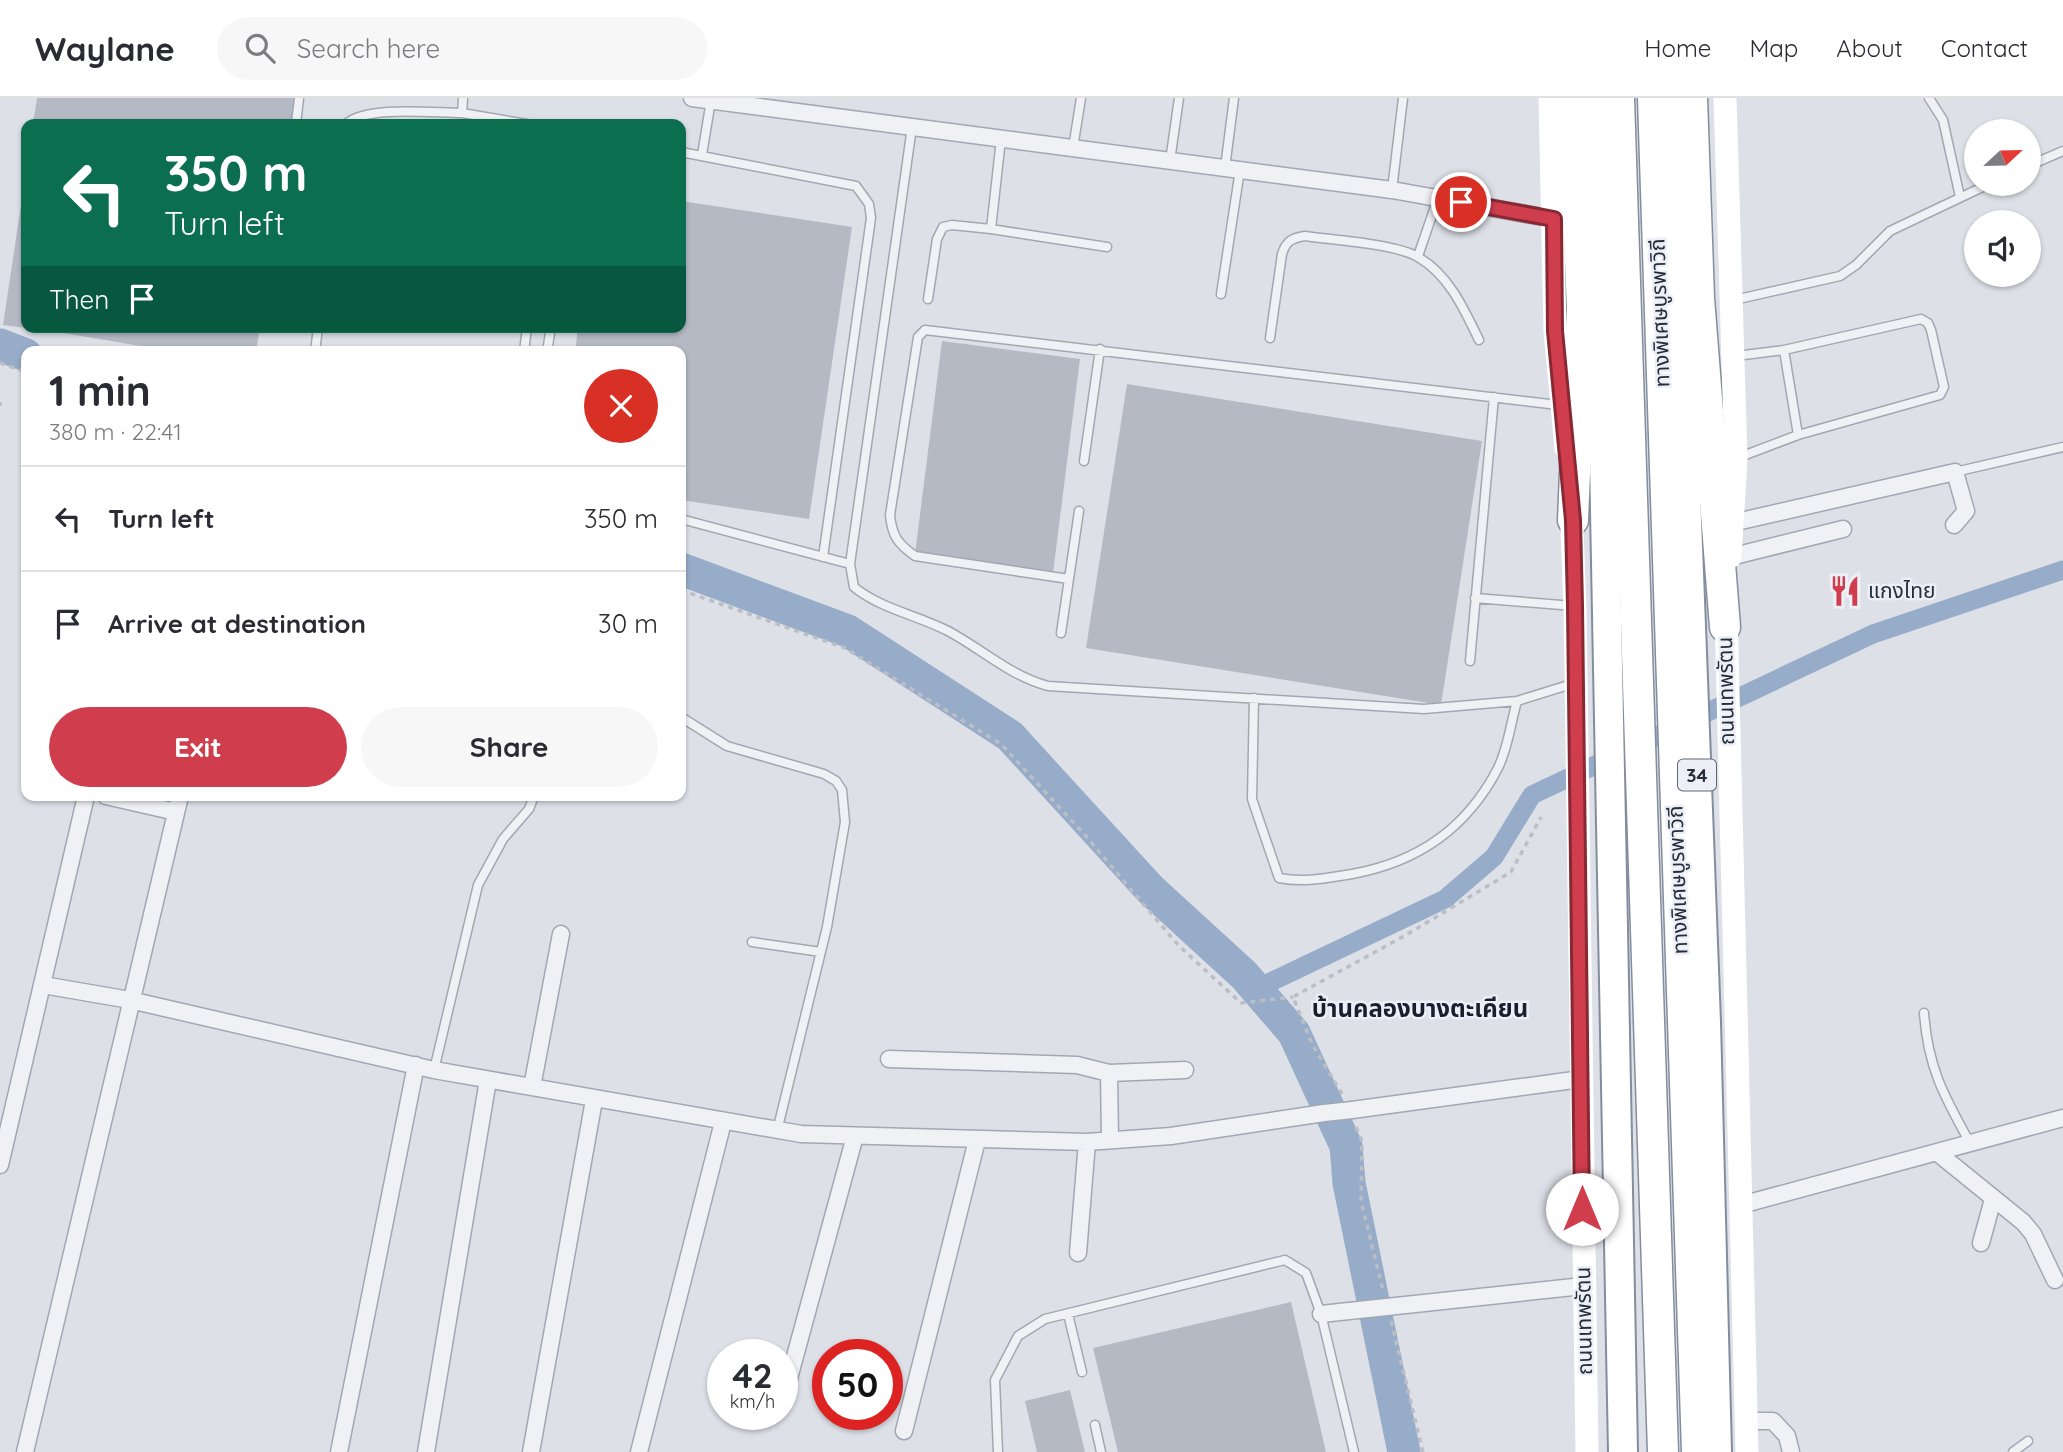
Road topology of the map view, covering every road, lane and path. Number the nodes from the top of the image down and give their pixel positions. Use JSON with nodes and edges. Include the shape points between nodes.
{"nodes":[{"id":1,"x":299,"y":98,"type":"edge"},
{"id":2,"x":463,"y":98,"type":"edge"},
{"id":3,"x":692,"y":98,"type":"edge"},
{"id":4,"x":1081,"y":98,"type":"edge"},
{"id":5,"x":1179,"y":98,"type":"edge"},
{"id":6,"x":1234,"y":98,"type":"edge"},
{"id":7,"x":1403,"y":98,"type":"edge"},
{"id":8,"x":1550,"y":98,"type":"edge"},
{"id":9,"x":1573,"y":98,"type":"edge"},
{"id":10,"x":1591,"y":98,"type":"edge"},
{"id":11,"x":1619,"y":98,"type":"edge"},
{"id":12,"x":1653,"y":98,"type":"edge"},
{"id":13,"x":1671,"y":98,"type":"edge"},
{"id":14,"x":1692,"y":98,"type":"edge"},
{"id":15,"x":1725,"y":98,"type":"edge"},
{"id":16,"x":1929,"y":98,"type":"edge"},
{"id":17,"x":711,"y":100,"type":"junction"},
{"id":18,"x":735,"y":101,"type":"edge"},
{"id":19,"x":462,"y":113,"type":"junction"},
{"id":20,"x":297,"y":119,"type":"edge"},
{"id":21,"x":352,"y":119,"type":"edge"},
{"id":22,"x":497,"y":119,"type":"edge"},
{"id":23,"x":912,"y":127,"type":"junction"},
{"id":24,"x":1001,"y":139,"type":"junction"},
{"id":25,"x":1073,"y":148,"type":"junction"},
{"id":26,"x":2063,"y":151,"type":"edge"},
{"id":27,"x":686,"y":153,"type":"edge"},
{"id":28,"x":702,"y":155,"type":"junction"},
{"id":29,"x":2041,"y":160,"type":"edge"},
{"id":30,"x":1170,"y":161,"type":"junction"},
{"id":31,"x":1233,"y":169,"type":"junction"},
{"id":32,"x":1392,"y":190,"type":"junction"},
{"id":33,"x":1964,"y":195,"type":"edge"},
{"id":34,"x":1960,"y":197,"type":"junction"},
{"id":35,"x":1438,"y":198,"type":"junction"},
{"id":36,"x":1554,"y":219,"type":"junction"},
{"id":37,"x":990,"y":229,"type":"junction"},
{"id":38,"x":1107,"y":247,"type":"dead end"},
{"id":39,"x":1418,"y":256,"type":"junction"},
{"id":40,"x":1221,"y":294,"type":"dead end"},
{"id":41,"x":928,"y":299,"type":"dead end"},
{"id":42,"x":1732,"y":300,"type":"junction"},
{"id":43,"x":1270,"y":338,"type":"dead end"},
{"id":44,"x":1479,"y":340,"type":"dead end"},
{"id":45,"x":1100,"y":349,"type":"junction"},
{"id":46,"x":1784,"y":350,"type":"junction"},
{"id":47,"x":1733,"y":357,"type":"junction"},
{"id":48,"x":0,"y":363,"type":"edge"},
{"id":49,"x":21,"y":370,"type":"edge"},
{"id":50,"x":1494,"y":397,"type":"junction"},
{"id":51,"x":1561,"y":405,"type":"junction"},
{"id":52,"x":1798,"y":435,"type":"junction"},
{"id":53,"x":2063,"y":447,"type":"edge"},
{"id":54,"x":1736,"y":459,"type":"junction"},
{"id":55,"x":1084,"y":461,"type":"dead end"},
{"id":56,"x":1955,"y":472,"type":"junction"},
{"id":57,"x":1079,"y":511,"type":"dead end"},
{"id":58,"x":686,"y":520,"type":"edge"},
{"id":59,"x":1573,"y":520,"type":"junction"},
{"id":60,"x":1732,"y":523,"type":"junction"},
{"id":61,"x":1954,"y":524,"type":"dead end"},
{"id":62,"x":1843,"y":529,"type":"dead end"},
{"id":63,"x":823,"y":557,"type":"junction"},
{"id":64,"x":1730,"y":557,"type":"junction"},
{"id":65,"x":850,"y":564,"type":"junction"},
{"id":66,"x":1069,"y":579,"type":"junction"},
{"id":67,"x":686,"y":592,"type":"edge"},
{"id":68,"x":1475,"y":598,"type":"junction"},
{"id":69,"x":1575,"y":606,"type":"junction"},
{"id":70,"x":1725,"y":626,"type":"junction"},
{"id":71,"x":1061,"y":633,"type":"dead end"},
{"id":72,"x":1469,"y":661,"type":"dead end"},
{"id":73,"x":1576,"y":683,"type":"junction"},
{"id":74,"x":1254,"y":698,"type":"junction"},
{"id":75,"x":1517,"y":701,"type":"junction"},
{"id":76,"x":686,"y":721,"type":"edge"},
{"id":77,"x":85,"y":801,"type":"edge"},
{"id":78,"x":151,"y":801,"type":"edge"},
{"id":79,"x":532,"y":801,"type":"edge"},
{"id":80,"x":178,"y":804,"type":"edge"},
{"id":81,"x":561,"y":934,"type":"dead end"},
{"id":82,"x":752,"y":942,"type":"dead end"},
{"id":83,"x":821,"y":952,"type":"junction"},
{"id":84,"x":43,"y":985,"type":"junction"},
{"id":85,"x":1293,"y":997,"type":"dead end"},
{"id":86,"x":130,"y":1000,"type":"junction"},
{"id":87,"x":1924,"y":1013,"type":"dead end"},
{"id":88,"x":889,"y":1059,"type":"dead end"},
{"id":89,"x":416,"y":1065,"type":"junction"},
{"id":90,"x":434,"y":1070,"type":"junction"},
{"id":91,"x":1185,"y":1070,"type":"dead end"},
{"id":92,"x":1109,"y":1073,"type":"junction"},
{"id":93,"x":1581,"y":1079,"type":"junction"},
{"id":94,"x":488,"y":1080,"type":"junction"},
{"id":95,"x":532,"y":1087,"type":"junction"},
{"id":96,"x":594,"y":1100,"type":"junction"},
{"id":97,"x":2063,"y":1118,"type":"edge"},
{"id":98,"x":723,"y":1122,"type":"junction"},
{"id":99,"x":777,"y":1131,"type":"junction"},
{"id":100,"x":855,"y":1136,"type":"junction"},
{"id":101,"x":977,"y":1140,"type":"junction"},
{"id":102,"x":1110,"y":1140,"type":"junction"},
{"id":103,"x":1087,"y":1142,"type":"junction"},
{"id":104,"x":1971,"y":1144,"type":"junction"},
{"id":105,"x":1938,"y":1153,"type":"junction"},
{"id":106,"x":0,"y":1165,"type":"edge"},
{"id":107,"x":1993,"y":1199,"type":"junction"},
{"id":108,"x":1741,"y":1205,"type":"junction"},
{"id":109,"x":1981,"y":1242,"type":"dead end"},
{"id":110,"x":1077,"y":1253,"type":"dead end"},
{"id":111,"x":2055,"y":1280,"type":"dead end"},
{"id":112,"x":1583,"y":1286,"type":"junction"},
{"id":113,"x":1068,"y":1314,"type":"junction"},
{"id":114,"x":1321,"y":1314,"type":"junction"},
{"id":115,"x":798,"y":1346,"type":"edge"},
{"id":116,"x":1082,"y":1373,"type":"dead end"},
{"id":117,"x":1747,"y":1421,"type":"junction"},
{"id":118,"x":1095,"y":1425,"type":"dead end"},
{"id":119,"x":904,"y":1431,"type":"dead end"},
{"id":120,"x":2028,"y":1441,"type":"dead end"},
{"id":121,"x":25,"y":1452,"type":"edge"},
{"id":122,"x":339,"y":1452,"type":"edge"},
{"id":123,"x":426,"y":1452,"type":"edge"},
{"id":124,"x":531,"y":1452,"type":"edge"},
{"id":125,"x":639,"y":1452,"type":"edge"},
{"id":126,"x":998,"y":1452,"type":"edge"},
{"id":127,"x":1101,"y":1452,"type":"edge"},
{"id":128,"x":1354,"y":1452,"type":"edge"},
{"id":129,"x":1587,"y":1452,"type":"edge"},
{"id":130,"x":1623,"y":1452,"type":"edge"},
{"id":131,"x":1663,"y":1452,"type":"edge"},
{"id":132,"x":1697,"y":1452,"type":"edge"},
{"id":133,"x":1717,"y":1452,"type":"edge"},
{"id":134,"x":1748,"y":1452,"type":"edge"},
{"id":135,"x":1791,"y":1452,"type":"edge"},
{"id":136,"x":2013,"y":1452,"type":"edge"}],
"edges":[{"from":1,"to":20,"type":"lane"},
{"from":2,"to":19,"type":"lane"},
{"from":3,"to":17,"type":"street"},
{"from":4,"to":25,"type":"lane"},
{"from":5,"to":30,"type":"lane"},
{"from":6,"to":31,"type":"lane"},
{"from":7,"to":32,"type":"lane"},
{"from":8,"to":36,"type":"main road","name":"ถนนเทพรัตน"},
{"from":9,"to":59,"type":"highway","via":[[1582,307]]},
{"from":10,"to":130,"type":"highway","name":"ถนนเทพรัตน","via":[[1601,314]]},
{"from":11,"to":131,"type":"highway","name":"ทางพิเศษบูรพาวิถี"},
{"from":12,"to":132,"type":"highway","name":"ทางพิเศษบูรพาวิถี"},
{"from":13,"to":133,"type":"highway","name":"ถนนเทพรัตน","number":"34","via":[[1706,1022]]},
{"from":14,"to":70,"type":"highway","via":[[1699,298]]},
{"from":15,"to":42,"type":"main road","name":"ถนนเทพรัตน","number":"34"},
{"from":16,"to":34,"type":"lane","via":[[1943,120]]},
{"from":17,"to":18,"type":"street"},
{"from":17,"to":28,"type":"lane"},
{"from":18,"to":23,"type":"street"},
{"from":19,"to":21,"type":"lane","via":[[370,113]]},
{"from":19,"to":22,"type":"lane"},
{"from":23,"to":24,"type":"street"},
{"from":23,"to":65,"type":"lane"},
{"from":24,"to":25,"type":"street"},
{"from":24,"to":37,"type":"lane"},
{"from":25,"to":30,"type":"street"},
{"from":26,"to":29,"type":"lane"},
{"from":27,"to":28,"type":"lane"},
{"from":28,"to":63,"type":"lane","via":[[856,186],[869,204],[871,218]]},
{"from":30,"to":31,"type":"street"},
{"from":31,"to":32,"type":"street"},
{"from":31,"to":40,"type":"lane"},
{"from":32,"to":35,"type":"street"},
{"from":33,"to":34,"type":"lane"},
{"from":34,"to":42,"type":"lane","via":[[1890,231],[1840,276]]},
{"from":35,"to":36,"type":"street"},
{"from":35,"to":39,"type":"lane"},
{"from":36,"to":51,"type":"main road","name":"ถนนเทพรัตน"},
{"from":37,"to":38,"type":"lane"},
{"from":37,"to":41,"type":"lane","via":[[943,227]]},
{"from":39,"to":43,"type":"lane","via":[[1305,236],[1293,238],[1282,254]]},
{"from":39,"to":44,"type":"lane","via":[[1461,302]]},
{"from":42,"to":47,"type":"main road","name":"ถนนเทพรัตน","number":"34"},
{"from":45,"to":50,"type":"lane"},
{"from":45,"to":55,"type":"lane"},
{"from":45,"to":66,"type":"lane","via":[[925,330],[918,337],[890,515],[892,533],[915,555]]},
{"from":46,"to":47,"type":"lane"},
{"from":46,"to":52,"type":"lane"},
{"from":46,"to":52,"type":"lane","via":[[1921,319],[1931,330],[1944,387],[1940,395]]},
{"from":47,"to":54,"type":"main road","name":"ถนนเทพรัตน","number":"34"},
{"from":48,"to":49,"type":"path"},
{"from":50,"to":51,"type":"lane"},
{"from":50,"to":68,"type":"lane"},
{"from":51,"to":59,"type":"main road","name":"ถนนเทพรัตน"},
{"from":52,"to":54,"type":"lane"},
{"from":53,"to":56,"type":"lane"},
{"from":54,"to":60,"type":"main road","name":"ถนนเทพรัตน","number":"34"},
{"from":56,"to":60,"type":"street"},
{"from":56,"to":61,"type":"street","via":[[1966,511]]},
{"from":57,"to":66,"type":"lane"},
{"from":58,"to":63,"type":"lane"},
{"from":59,"to":69,"type":"main road","name":"ถนนเทพรัตน"},
{"from":60,"to":64,"type":"main road","name":"ถนนเทพรัตน","number":"34"},
{"from":62,"to":64,"type":"street"},
{"from":63,"to":65,"type":"lane"},
{"from":64,"to":70,"type":"main road","name":"ถนนเทพรัตน","number":"34"},
{"from":65,"to":74,"type":"lane","via":[[854,587],[866,597],[945,629],[1027,681]]},
{"from":66,"to":71,"type":"lane"},
{"from":67,"to":85,"type":"path","via":[[845,648],[1001,744],[1178,945],[1241,1003]]},
{"from":68,"to":69,"type":"lane"},
{"from":68,"to":72,"type":"lane"},
{"from":69,"to":73,"type":"main road","name":"ถนนเทพรัตน"},
{"from":70,"to":108,"type":"main road","name":"ถนนเทพรัตน","number":"34"},
{"from":73,"to":75,"type":"lane"},
{"from":73,"to":93,"type":"main road","name":"ถนนเทพรัตน"},
{"from":74,"to":75,"type":"lane","via":[[1424,709]]},
{"from":74,"to":75,"type":"lane","via":[[1252,799],[1279,878],[1302,883],[1374,870],[1427,849],[1457,824],[1499,766]]},
{"from":76,"to":83,"type":"lane","via":[[713,740],[824,774],[842,790],[845,822]]},
{"from":77,"to":84,"type":"street"},
{"from":78,"to":80,"type":"street"},
{"from":79,"to":90,"type":"lane","via":[[503,839],[478,885]]},
{"from":80,"to":86,"type":"street"},
{"from":81,"to":95,"type":"street"},
{"from":82,"to":83,"type":"lane"},
{"from":83,"to":99,"type":"lane"},
{"from":84,"to":86,"type":"street"},
{"from":84,"to":106,"type":"street"},
{"from":86,"to":89,"type":"street"},
{"from":86,"to":121,"type":"street"},
{"from":87,"to":104,"type":"lane","via":[[1934,1075]]},
{"from":88,"to":92,"type":"street","via":[[1077,1065]]},
{"from":89,"to":90,"type":"street"},
{"from":89,"to":122,"type":"street"},
{"from":90,"to":94,"type":"street"},
{"from":91,"to":92,"type":"street"},
{"from":92,"to":102,"type":"street"},
{"from":93,"to":102,"type":"street","bridge":true,"via":[[1171,1136]]},
{"from":93,"to":112,"type":"main road","name":"ถนนเทพรัตน"},
{"from":94,"to":95,"type":"street"},
{"from":94,"to":123,"type":"street"},
{"from":95,"to":96,"type":"street"},
{"from":96,"to":98,"type":"street"},
{"from":96,"to":124,"type":"street"},
{"from":97,"to":104,"type":"street"},
{"from":98,"to":99,"type":"street"},
{"from":98,"to":125,"type":"street"},
{"from":99,"to":100,"type":"street"},
{"from":100,"to":101,"type":"street"},
{"from":100,"to":115,"type":"street"},
{"from":101,"to":103,"type":"street"},
{"from":101,"to":119,"type":"street"},
{"from":102,"to":103,"type":"street"},
{"from":103,"to":110,"type":"street"},
{"from":104,"to":105,"type":"street"},
{"from":105,"to":107,"type":"street"},
{"from":105,"to":108,"type":"street"},
{"from":107,"to":109,"type":"street"},
{"from":107,"to":111,"type":"street","via":[[2033,1234]]},
{"from":108,"to":117,"type":"main road","name":"ถนนเทพรัตน","number":"34"},
{"from":112,"to":114,"type":"street"},
{"from":112,"to":129,"type":"main road","name":"ถนนเทพรัตน"},
{"from":113,"to":114,"type":"lane","via":[[1285,1260],[1306,1273]]},
{"from":113,"to":116,"type":"lane"},
{"from":113,"to":126,"type":"lane","via":[[1045,1319],[1018,1336],[995,1380]]},
{"from":114,"to":128,"type":"lane"},
{"from":117,"to":134,"type":"main road","name":"ถนนเทพรัตน","number":"34"},
{"from":117,"to":135,"type":"street","via":[[1773,1421],[1787,1436]]},
{"from":118,"to":127,"type":"lane"},
{"from":120,"to":136,"type":"lane"}]}
